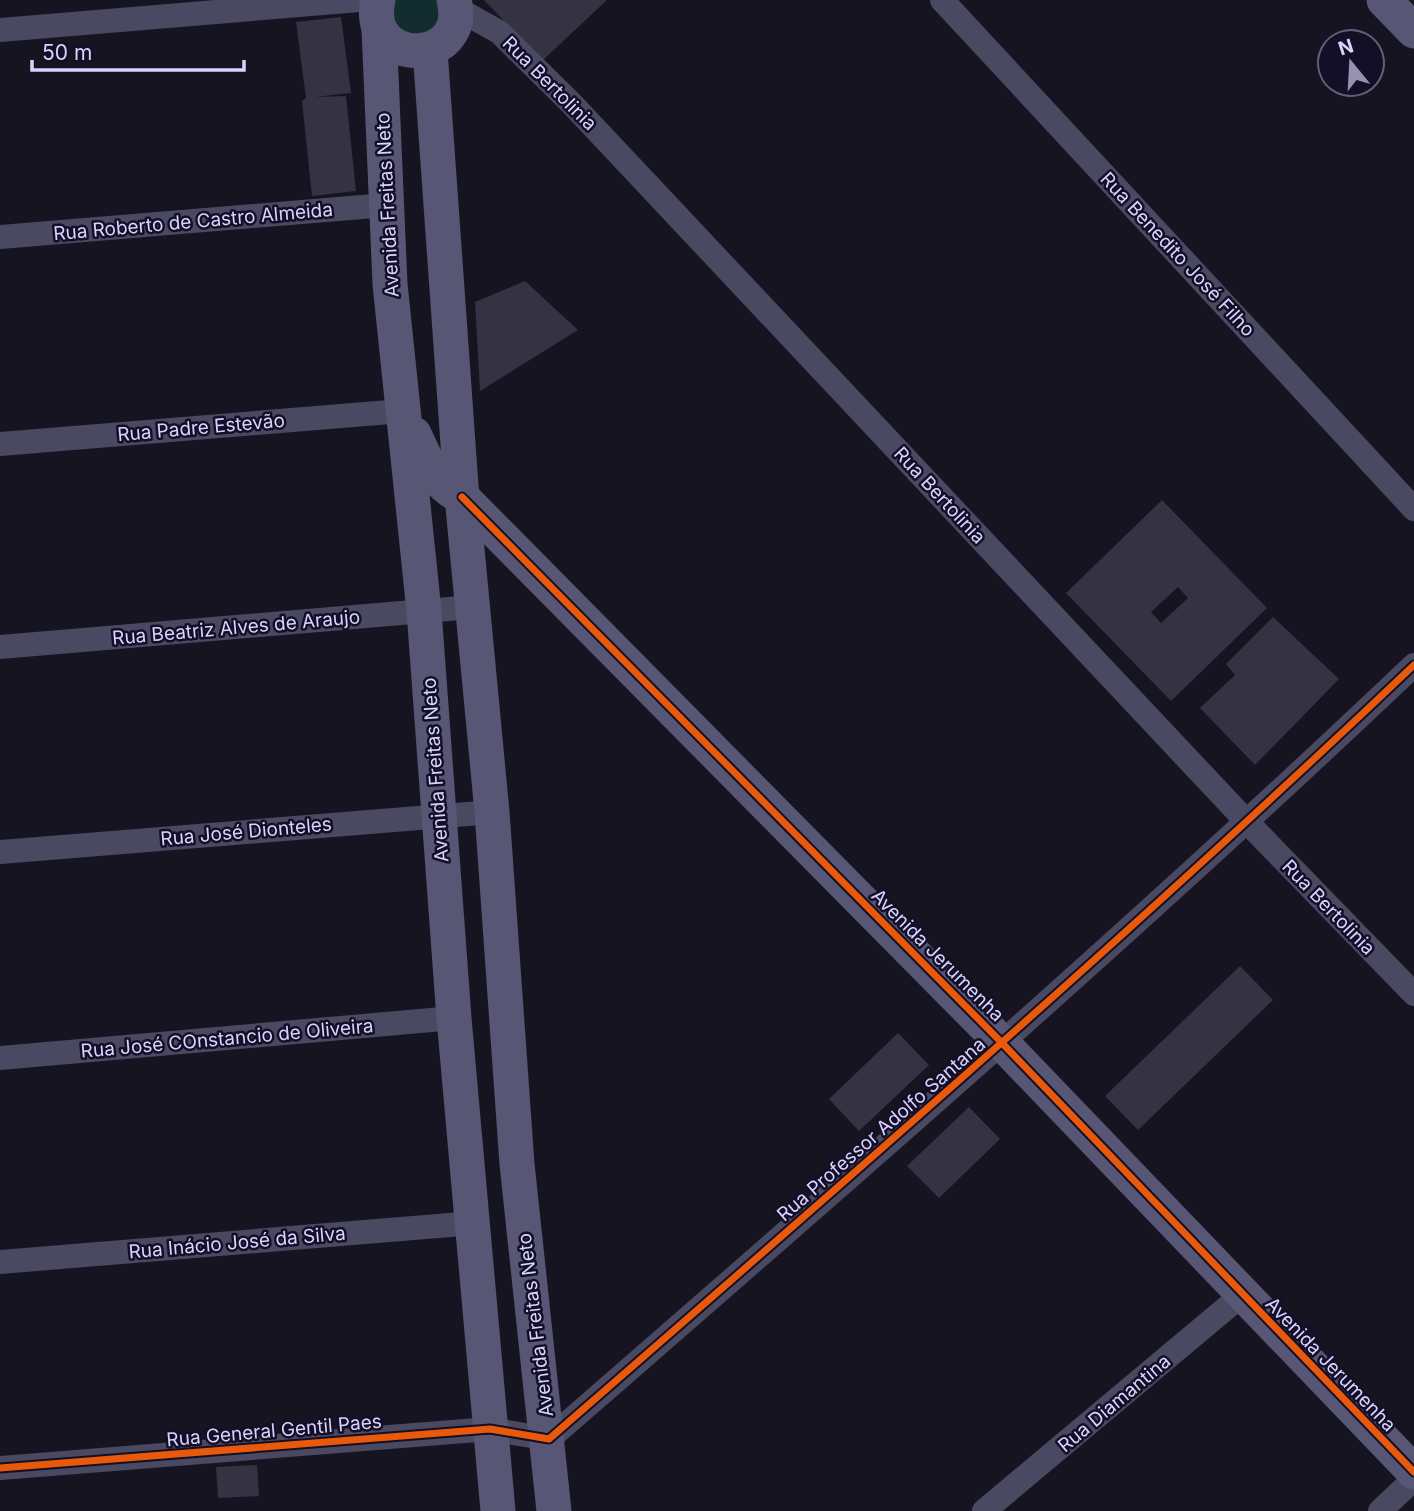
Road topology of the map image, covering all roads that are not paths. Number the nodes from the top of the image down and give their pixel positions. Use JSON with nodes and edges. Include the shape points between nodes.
{"nodes":[{"id":1,"x":359,"y":0,"type":"edge"},
{"id":2,"x":942,"y":0,"type":"edge"},
{"id":3,"x":1384,"y":0,"type":"edge"},
{"id":4,"x":455,"y":4,"type":"edge"},
{"id":5,"x":378,"y":15,"type":"edge"},
{"id":6,"x":0,"y":30,"type":"edge"},
{"id":7,"x":1414,"y":31,"type":"edge"},
{"id":8,"x":430,"y":50,"type":"junction"},
{"id":9,"x":386,"y":205,"type":"junction"},
{"id":10,"x":0,"y":237,"type":"edge"},
{"id":11,"x":402,"y":411,"type":"junction"},
{"id":12,"x":0,"y":444,"type":"edge"},
{"id":13,"x":462,"y":497,"type":"junction"},
{"id":14,"x":1414,"y":509,"type":"edge"},
{"id":15,"x":472,"y":607,"type":"junction"},
{"id":16,"x":424,"y":611,"type":"junction"},
{"id":17,"x":0,"y":648,"type":"edge"},
{"id":18,"x":1414,"y":665,"type":"edge"},
{"id":19,"x":492,"y":811,"type":"junction"},
{"id":20,"x":438,"y":814,"type":"junction"},
{"id":21,"x":1248,"y":823,"type":"junction"},
{"id":22,"x":0,"y":852,"type":"edge"},
{"id":23,"x":1414,"y":994,"type":"edge"},
{"id":24,"x":454,"y":1018,"type":"junction"},
{"id":25,"x":1003,"y":1044,"type":"junction"},
{"id":26,"x":0,"y":1058,"type":"edge"},
{"id":27,"x":474,"y":1223,"type":"junction"},
{"id":28,"x":0,"y":1262,"type":"edge"},
{"id":29,"x":1243,"y":1294,"type":"junction"},
{"id":30,"x":490,"y":1429,"type":"junction"},
{"id":31,"x":549,"y":1439,"type":"junction"},
{"id":32,"x":0,"y":1468,"type":"edge"},
{"id":33,"x":1414,"y":1472,"type":"edge"},
{"id":34,"x":1414,"y":1479,"type":"edge"},
{"id":35,"x":498,"y":1511,"type":"edge"},
{"id":36,"x":554,"y":1511,"type":"edge"},
{"id":37,"x":984,"y":1511,"type":"edge"},
{"id":38,"x":1380,"y":1511,"type":"edge"}],
"edges":[{"from":1,"to":6,"type":"street"},
{"from":2,"to":14,"type":"street","name":"Rua Benedito José Filho"},
{"from":3,"to":7,"type":"main road"},
{"from":4,"to":8,"type":"main road","via":[[450,33]]},
{"from":4,"to":21,"type":"street","name":"Rua Bertolinia","via":[[499,33],[572,104]]},
{"from":5,"to":8,"type":"main road","via":[[396,47]]},
{"from":5,"to":9,"type":"main road","name":"Avenida Freitas Neto"},
{"from":8,"to":13,"type":"main road","name":"Avenida Freitas Neto"},
{"from":9,"to":10,"type":"street","name":"Rua Roberto de Castro Almeida"},
{"from":9,"to":11,"type":"main road","name":"Avenida Freitas Neto"},
{"from":11,"to":12,"type":"street","name":"Rua Padre Estevão"},
{"from":11,"to":13,"type":"main road","name":"Avenida Jerumenha","via":[[434,476],[444,489]]},
{"from":11,"to":16,"type":"main road","name":"Avenida Freitas Neto"},
{"from":13,"to":15,"type":"main road","name":"Avenida Freitas Neto"},
{"from":13,"to":25,"type":"main road","name":"Avenida Jerumenha"},
{"from":15,"to":16,"type":"street","name":"Rua Beatriz Alves de Araujo"},
{"from":15,"to":19,"type":"main road","name":"Avenida Freitas Neto"},
{"from":16,"to":17,"type":"street","name":"Rua Beatriz Alves de Araujo"},
{"from":16,"to":20,"type":"main road","name":"Avenida Freitas Neto"},
{"from":18,"to":21,"type":"street","name":"Rua Professor Adolfo Santana"},
{"from":19,"to":20,"type":"street","name":"Rua José Dionteles"},
{"from":19,"to":31,"type":"main road","name":"Avenida Freitas Neto","via":[[517,1164]]},
{"from":20,"to":22,"type":"street","name":"Rua José Dionteles"},
{"from":20,"to":24,"type":"main road","name":"Avenida Freitas Neto"},
{"from":21,"to":23,"type":"street","name":"Rua Bertolinia"},
{"from":21,"to":25,"type":"street","name":"Rua Professor Adolfo Santana"},
{"from":24,"to":26,"type":"street","name":"Rua José COnstancio de Oliveira"},
{"from":24,"to":27,"type":"main road","name":"Avenida Freitas Neto"},
{"from":25,"to":29,"type":"main road","name":"Avenida Jerumenha"},
{"from":25,"to":31,"type":"street","name":"Rua Professor Adolfo Santana"},
{"from":27,"to":28,"type":"street","name":"Rua Inácio José da Silva"},
{"from":27,"to":30,"type":"main road","name":"Avenida Freitas Neto"},
{"from":29,"to":33,"type":"main road","name":"Avenida Jerumenha"},
{"from":29,"to":37,"type":"street","name":"Rua Diamantina"},
{"from":30,"to":31,"type":"street","name":"Rua General Gentil Paes"},
{"from":30,"to":32,"type":"street","name":"Rua General Gentil Paes"},
{"from":30,"to":35,"type":"main road","name":"Avenida Freitas Neto"},
{"from":31,"to":36,"type":"main road","name":"Avenida Freitas Neto"},
{"from":34,"to":38,"type":"street"}]}
